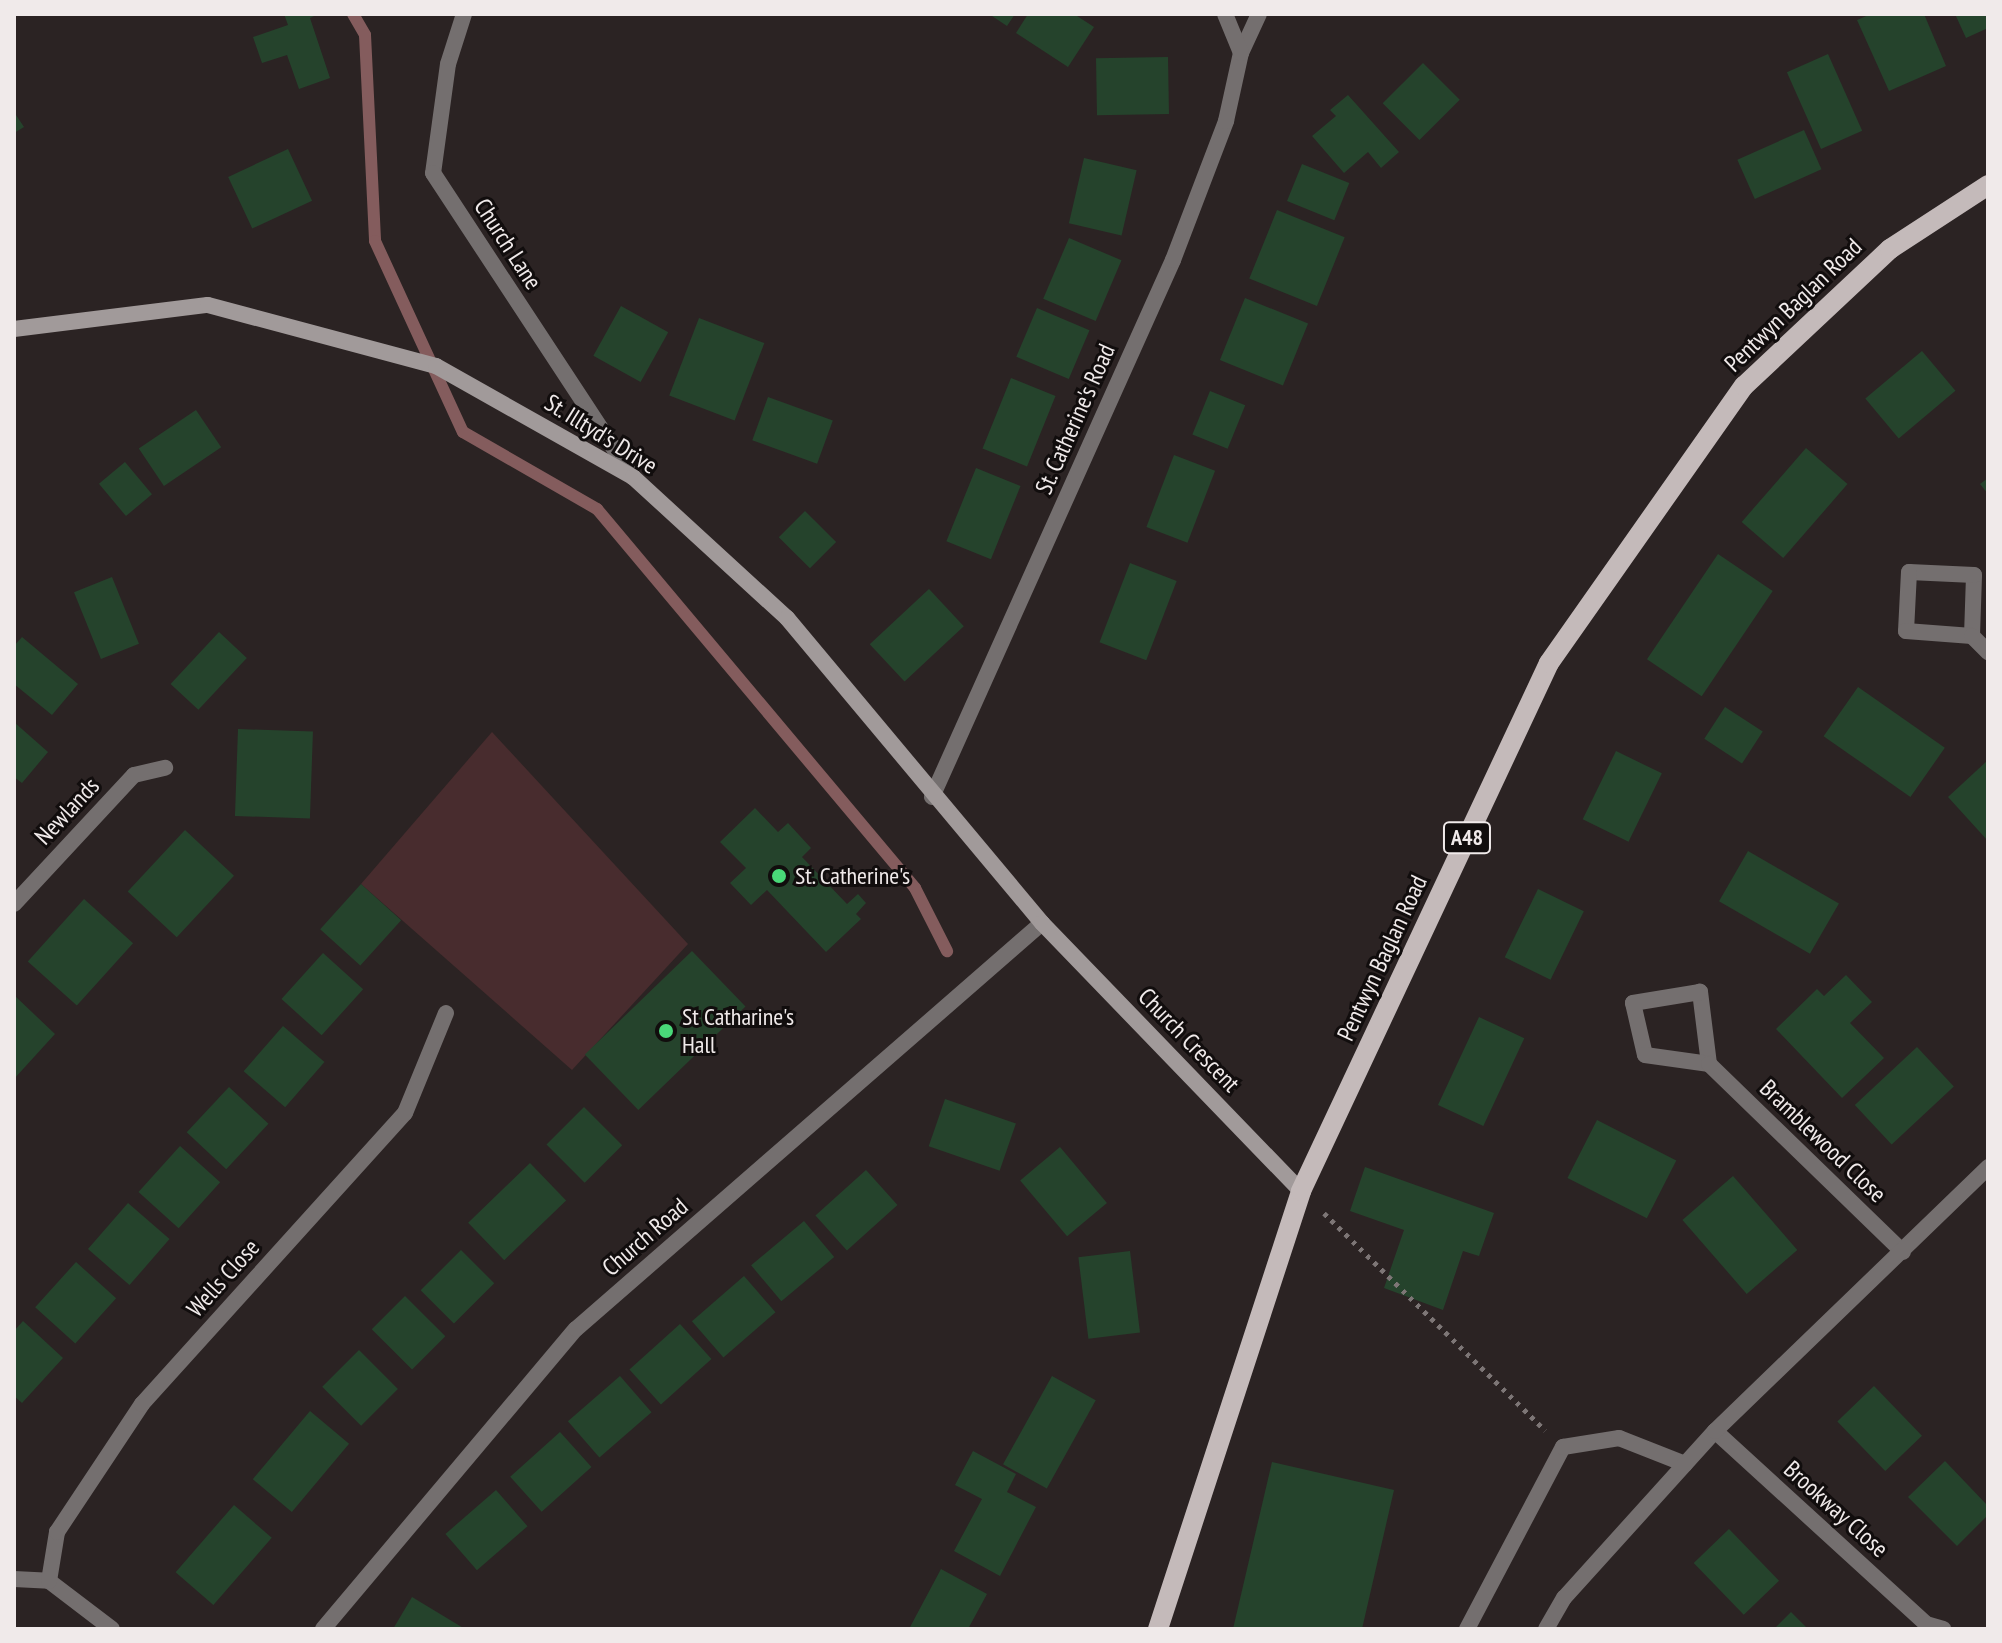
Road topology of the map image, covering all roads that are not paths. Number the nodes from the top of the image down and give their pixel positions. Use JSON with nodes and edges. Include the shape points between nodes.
{"nodes":[{"id":1,"x":464,"y":14,"type":"edge"},
{"id":2,"x":1225,"y":14,"type":"edge"},
{"id":3,"x":1259,"y":14,"type":"edge"},
{"id":4,"x":1241,"y":53,"type":"junction"},
{"id":5,"x":1988,"y":185,"type":"edge"},
{"id":6,"x":14,"y":329,"type":"edge"},
{"id":7,"x":633,"y":477,"type":"junction"},
{"id":8,"x":1972,"y":636,"type":"junction"},
{"id":9,"x":1988,"y":652,"type":"edge"},
{"id":10,"x":165,"y":768,"type":"dead end"},
{"id":11,"x":932,"y":797,"type":"junction"},
{"id":12,"x":14,"y":904,"type":"edge"},
{"id":13,"x":1042,"y":923,"type":"junction"},
{"id":14,"x":446,"y":1013,"type":"dead end"},
{"id":15,"x":1709,"y":1064,"type":"junction"},
{"id":16,"x":1988,"y":1167,"type":"edge"},
{"id":17,"x":1301,"y":1191,"type":"junction"},
{"id":18,"x":1903,"y":1252,"type":"junction"},
{"id":19,"x":1715,"y":1431,"type":"junction"},
{"id":20,"x":1685,"y":1464,"type":"junction"},
{"id":21,"x":14,"y":1579,"type":"edge"},
{"id":22,"x":49,"y":1581,"type":"junction"},
{"id":23,"x":1925,"y":1626,"type":"edge"},
{"id":24,"x":112,"y":1629,"type":"edge"},
{"id":25,"x":323,"y":1629,"type":"edge"},
{"id":26,"x":1158,"y":1629,"type":"edge"},
{"id":27,"x":1467,"y":1629,"type":"edge"},
{"id":28,"x":1546,"y":1629,"type":"edge"},
{"id":29,"x":1943,"y":1629,"type":"edge"}],
"edges":[{"from":1,"to":7,"type":"street","name":"Church Lane","via":[[448,64],[433,173]]},
{"from":2,"to":4,"type":"street"},
{"from":3,"to":4,"type":"street","name":"St. Catherine's Road"},
{"from":4,"to":11,"type":"street","name":"St. Catherine's Road","via":[[1226,121],[1173,260]]},
{"from":5,"to":17,"type":"main road","name":"Pentwyn Baglan Road","number":"A48","via":[[1890,249],[1744,386],[1549,663]]},
{"from":6,"to":7,"type":"street","name":"St. Illtyd's Drive","via":[[208,305],[436,366]]},
{"from":7,"to":11,"type":"street","name":"St. Illtyd's Drive","via":[[787,618]]},
{"from":8,"to":8,"type":"street","via":[[1906,631],[1909,572],[1974,575]]},
{"from":8,"to":9,"type":"street"},
{"from":10,"to":12,"type":"street","name":"Newlands","via":[[134,775]]},
{"from":11,"to":13,"type":"street","name":"St. Illtyd's Drive"},
{"from":13,"to":17,"type":"street","name":"Church Crescent"},
{"from":13,"to":25,"type":"street","name":"Church Road","via":[[576,1329]]},
{"from":14,"to":22,"type":"street","name":"Wells Close","via":[[405,1113],[142,1404],[57,1532]]},
{"from":15,"to":15,"type":"street","via":[[1645,1055],[1633,1003],[1700,992]]},
{"from":15,"to":18,"type":"street","name":"Bramblewood Close"},
{"from":16,"to":18,"type":"street"},
{"from":17,"to":26,"type":"main road","name":"Pentwyn Baglan Road","number":"A48"},
{"from":18,"to":19,"type":"street"},
{"from":19,"to":20,"type":"street"},
{"from":19,"to":23,"type":"street","name":"Brookway Close"},
{"from":20,"to":27,"type":"street","via":[[1619,1438],[1563,1447]]},
{"from":20,"to":28,"type":"street","via":[[1564,1598]]},
{"from":21,"to":22,"type":"street"},
{"from":22,"to":24,"type":"street"},
{"from":23,"to":29,"type":"street","name":"Brookway Close"}]}
